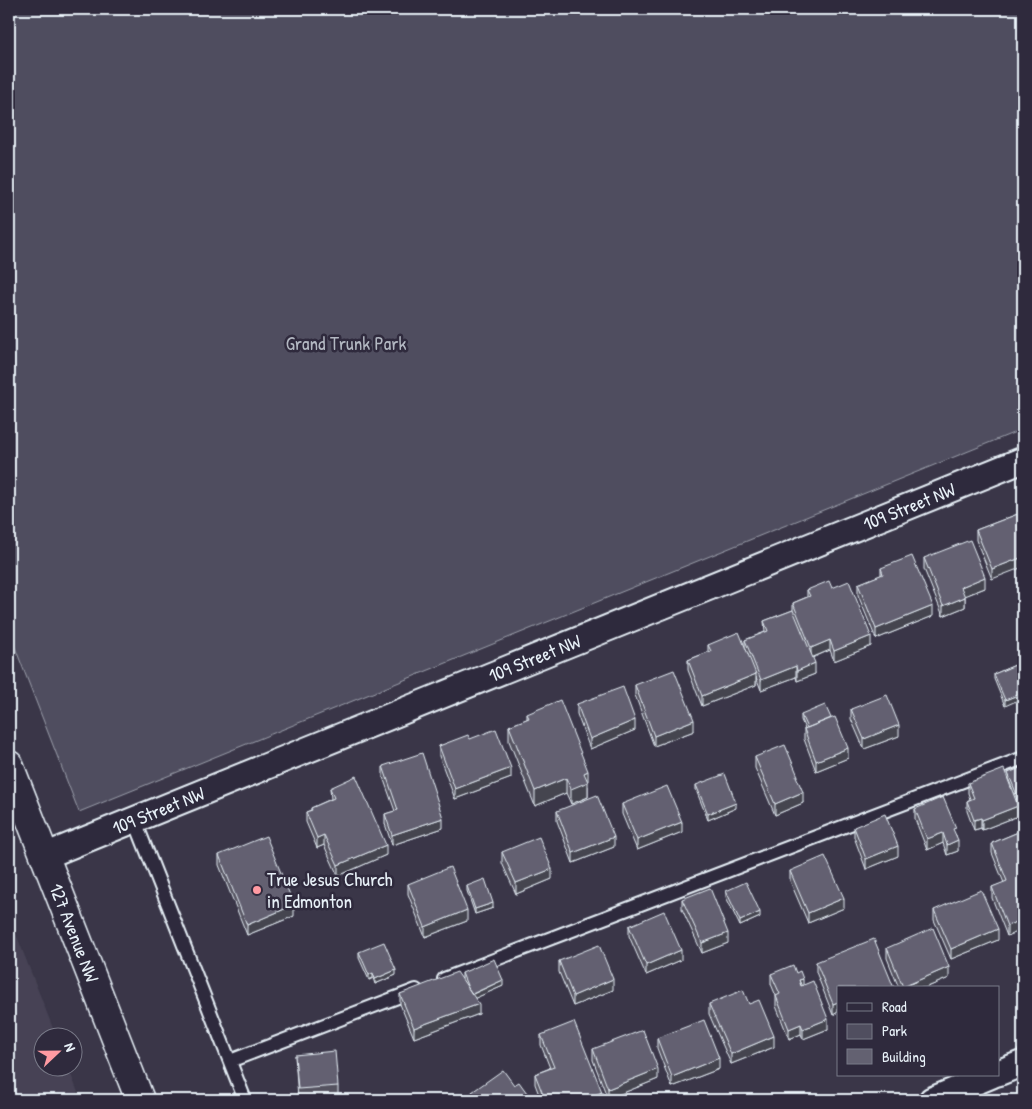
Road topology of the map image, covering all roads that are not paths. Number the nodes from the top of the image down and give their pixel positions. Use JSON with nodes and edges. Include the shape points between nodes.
{"nodes":[{"id":1,"x":1023,"y":460,"type":"edge"},
{"id":2,"x":1023,"y":758,"type":"edge"},
{"id":3,"x":9,"y":765,"type":"edge"},
{"id":4,"x":135,"y":821,"type":"junction"},
{"id":5,"x":45,"y":856,"type":"junction"},
{"id":6,"x":230,"y":1061,"type":"junction"},
{"id":7,"x":1023,"y":1062,"type":"edge"},
{"id":8,"x":1000,"y":1072,"type":"edge"},
{"id":9,"x":990,"y":1076,"type":"edge"},
{"id":10,"x":140,"y":1100,"type":"edge"},
{"id":11,"x":245,"y":1100,"type":"edge"},
{"id":12,"x":932,"y":1100,"type":"edge"}],
"edges":[{"from":1,"to":4,"type":"street","name":"109 Street NW"},
{"from":2,"to":6,"type":"lane"},
{"from":3,"to":5,"type":"main road","name":"127 Avenue NW"},
{"from":4,"to":5,"type":"street","name":"109 Street NW"},
{"from":4,"to":6,"type":"lane"},
{"from":5,"to":10,"type":"main road","name":"127 Avenue NW"},
{"from":6,"to":11,"type":"lane"},
{"from":7,"to":8,"type":"street"},
{"from":9,"to":12,"type":"street"}]}
